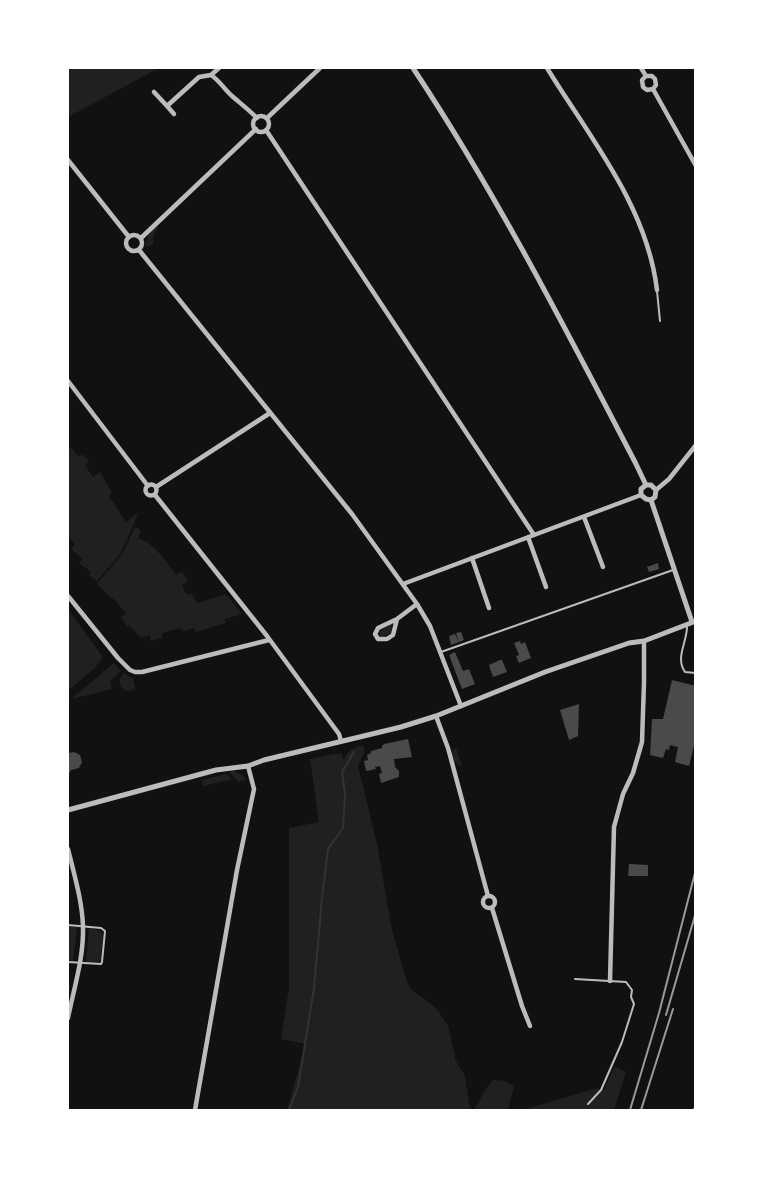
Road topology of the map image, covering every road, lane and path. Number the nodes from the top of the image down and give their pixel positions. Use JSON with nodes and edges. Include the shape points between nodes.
{"nodes":[{"id":1,"x":219,"y":68,"type":"edge"},
{"id":2,"x":320,"y":68,"type":"edge"},
{"id":3,"x":412,"y":68,"type":"edge"},
{"id":4,"x":547,"y":68,"type":"edge"},
{"id":5,"x":640,"y":68,"type":"edge"},
{"id":6,"x":211,"y":75,"type":"junction"},
{"id":7,"x":646,"y":76,"type":"junction"},
{"id":8,"x":653,"y":89,"type":"junction"},
{"id":9,"x":154,"y":92,"type":"dead end"},
{"id":10,"x":167,"y":106,"type":"junction"},
{"id":11,"x":174,"y":114,"type":"dead end"},
{"id":12,"x":257,"y":118,"type":"junction"},
{"id":13,"x":267,"y":118,"type":"junction"},
{"id":14,"x":256,"y":129,"type":"junction"},
{"id":15,"x":266,"y":130,"type":"junction"},
{"id":16,"x":68,"y":160,"type":"edge"},
{"id":17,"x":696,"y":166,"type":"edge"},
{"id":18,"x":129,"y":236,"type":"junction"},
{"id":19,"x":140,"y":238,"type":"junction"},
{"id":20,"x":139,"y":250,"type":"junction"},
{"id":21,"x":657,"y":290,"type":"joint"},
{"id":22,"x":660,"y":321,"type":"dead end"},
{"id":23,"x":68,"y":381,"type":"edge"},
{"id":24,"x":270,"y":413,"type":"junction"},
{"id":25,"x":696,"y":445,"type":"edge"},
{"id":26,"x":646,"y":485,"type":"junction"},
{"id":27,"x":148,"y":486,"type":"junction"},
{"id":28,"x":156,"y":487,"type":"junction"},
{"id":29,"x":656,"y":490,"type":"junction"},
{"id":30,"x":154,"y":495,"type":"junction"},
{"id":31,"x":641,"y":495,"type":"junction"},
{"id":32,"x":651,"y":500,"type":"junction"},
{"id":33,"x":584,"y":517,"type":"junction"},
{"id":34,"x":534,"y":535,"type":"junction"},
{"id":35,"x":528,"y":537,"type":"junction"},
{"id":36,"x":472,"y":558,"type":"junction"},
{"id":37,"x":603,"y":567,"type":"dead end"},
{"id":38,"x":675,"y":570,"type":"junction"},
{"id":39,"x":403,"y":584,"type":"junction"},
{"id":40,"x":546,"y":587,"type":"dead end"},
{"id":41,"x":68,"y":596,"type":"edge"},
{"id":42,"x":417,"y":604,"type":"junction"},
{"id":43,"x":489,"y":608,"type":"dead end"},
{"id":44,"x":396,"y":619,"type":"junction"},
{"id":45,"x":691,"y":622,"type":"edge"},
{"id":46,"x":269,"y":640,"type":"junction"},
{"id":47,"x":644,"y":641,"type":"junction"},
{"id":48,"x":441,"y":652,"type":"junction"},
{"id":49,"x":696,"y":673,"type":"edge"},
{"id":50,"x":461,"y":706,"type":"junction"},
{"id":51,"x":436,"y":716,"type":"junction"},
{"id":52,"x":341,"y":741,"type":"junction"},
{"id":53,"x":248,"y":766,"type":"junction"},
{"id":54,"x":68,"y":810,"type":"edge"},
{"id":55,"x":68,"y":849,"type":"edge"},
{"id":56,"x":488,"y":896,"type":"junction"},
{"id":57,"x":492,"y":908,"type":"junction"},
{"id":58,"x":68,"y":924,"type":"edge"},
{"id":59,"x":83,"y":926,"type":"junction"},
{"id":60,"x":68,"y":962,"type":"edge"},
{"id":61,"x":80,"y":963,"type":"junction"},
{"id":62,"x":576,"y":980,"type":"dead end"},
{"id":63,"x":610,"y":981,"type":"junction"},
{"id":64,"x":68,"y":1018,"type":"edge"},
{"id":65,"x":530,"y":1026,"type":"dead end"},
{"id":66,"x":588,"y":1104,"type":"dead end"},
{"id":67,"x":195,"y":1110,"type":"edge"}],
"edges":[{"from":1,"to":6,"type":"street"},
{"from":2,"to":13,"type":"street"},
{"from":3,"to":26,"type":"street","via":[[458,136],[531,265]]},
{"from":4,"to":21,"type":"street","via":[[600,148],[639,222],[655,271]]},
{"from":5,"to":7,"type":"street"},
{"from":6,"to":10,"type":"street","via":[[199,77]]},
{"from":6,"to":12,"type":"street"},
{"from":7,"to":8,"type":"street","via":[[656,79]]},
{"from":7,"to":8,"type":"street","via":[[642,80],[643,87]]},
{"from":8,"to":17,"type":"street"},
{"from":9,"to":10,"type":"street"},
{"from":10,"to":11,"type":"street"},
{"from":12,"to":13,"type":"street"},
{"from":12,"to":14,"type":"street","via":[[254,123]]},
{"from":13,"to":15,"type":"street"},
{"from":14,"to":15,"type":"street"},
{"from":14,"to":19,"type":"street"},
{"from":15,"to":34,"type":"street"},
{"from":16,"to":18,"type":"street"},
{"from":18,"to":19,"type":"street"},
{"from":18,"to":20,"type":"street","via":[[126,247],[130,251]]},
{"from":19,"to":20,"type":"street","via":[[143,243]]},
{"from":20,"to":24,"type":"street"},
{"from":21,"to":22,"type":"lane"},
{"from":23,"to":27,"type":"street"},
{"from":24,"to":28,"type":"street"},
{"from":24,"to":39,"type":"street","via":[[352,514]]},
{"from":25,"to":29,"type":"street"},
{"from":26,"to":29,"type":"street","via":[[652,485]]},
{"from":26,"to":31,"type":"street","via":[[641,489]]},
{"from":27,"to":28,"type":"street"},
{"from":27,"to":30,"type":"street","via":[[147,493]]},
{"from":28,"to":30,"type":"street"},
{"from":29,"to":32,"type":"street"},
{"from":30,"to":46,"type":"street"},
{"from":31,"to":32,"type":"street"},
{"from":31,"to":33,"type":"street"},
{"from":32,"to":38,"type":"street"},
{"from":33,"to":34,"type":"street"},
{"from":33,"to":37,"type":"street"},
{"from":34,"to":35,"type":"street"},
{"from":35,"to":36,"type":"street"},
{"from":35,"to":40,"type":"street"},
{"from":36,"to":39,"type":"street"},
{"from":36,"to":43,"type":"street"},
{"from":38,"to":45,"type":"street"},
{"from":38,"to":48,"type":"lane"},
{"from":39,"to":42,"type":"street"},
{"from":41,"to":46,"type":"street","via":[[118,658],[135,672]]},
{"from":42,"to":44,"type":"street"},
{"from":42,"to":48,"type":"street"},
{"from":44,"to":44,"type":"street","via":[[393,636],[378,639],[376,630]]},
{"from":45,"to":47,"type":"street"},
{"from":45,"to":49,"type":"lane","via":[[680,660],[685,672]]},
{"from":46,"to":52,"type":"street"},
{"from":47,"to":50,"type":"street","via":[[629,643],[545,672]]},
{"from":47,"to":63,"type":"street","via":[[642,742],[614,827]]},
{"from":48,"to":50,"type":"street"},
{"from":50,"to":51,"type":"street"},
{"from":51,"to":52,"type":"street"},
{"from":51,"to":56,"type":"street","via":[[448,748]]},
{"from":52,"to":53,"type":"street"},
{"from":53,"to":54,"type":"street","via":[[216,770]]},
{"from":53,"to":67,"type":"street","via":[[254,789]]},
{"from":55,"to":59,"type":"street"},
{"from":56,"to":57,"type":"street","via":[[495,899]]},
{"from":56,"to":57,"type":"street","via":[[483,904]]},
{"from":57,"to":65,"type":"street"},
{"from":58,"to":59,"type":"lane"},
{"from":59,"to":61,"type":"street"},
{"from":59,"to":61,"type":"lane","via":[[105,931],[102,962],[97,965]]},
{"from":60,"to":61,"type":"lane"},
{"from":61,"to":64,"type":"street"},
{"from":62,"to":63,"type":"lane"},
{"from":63,"to":66,"type":"lane","via":[[626,982],[632,990],[634,1004],[601,1090]]}]}
